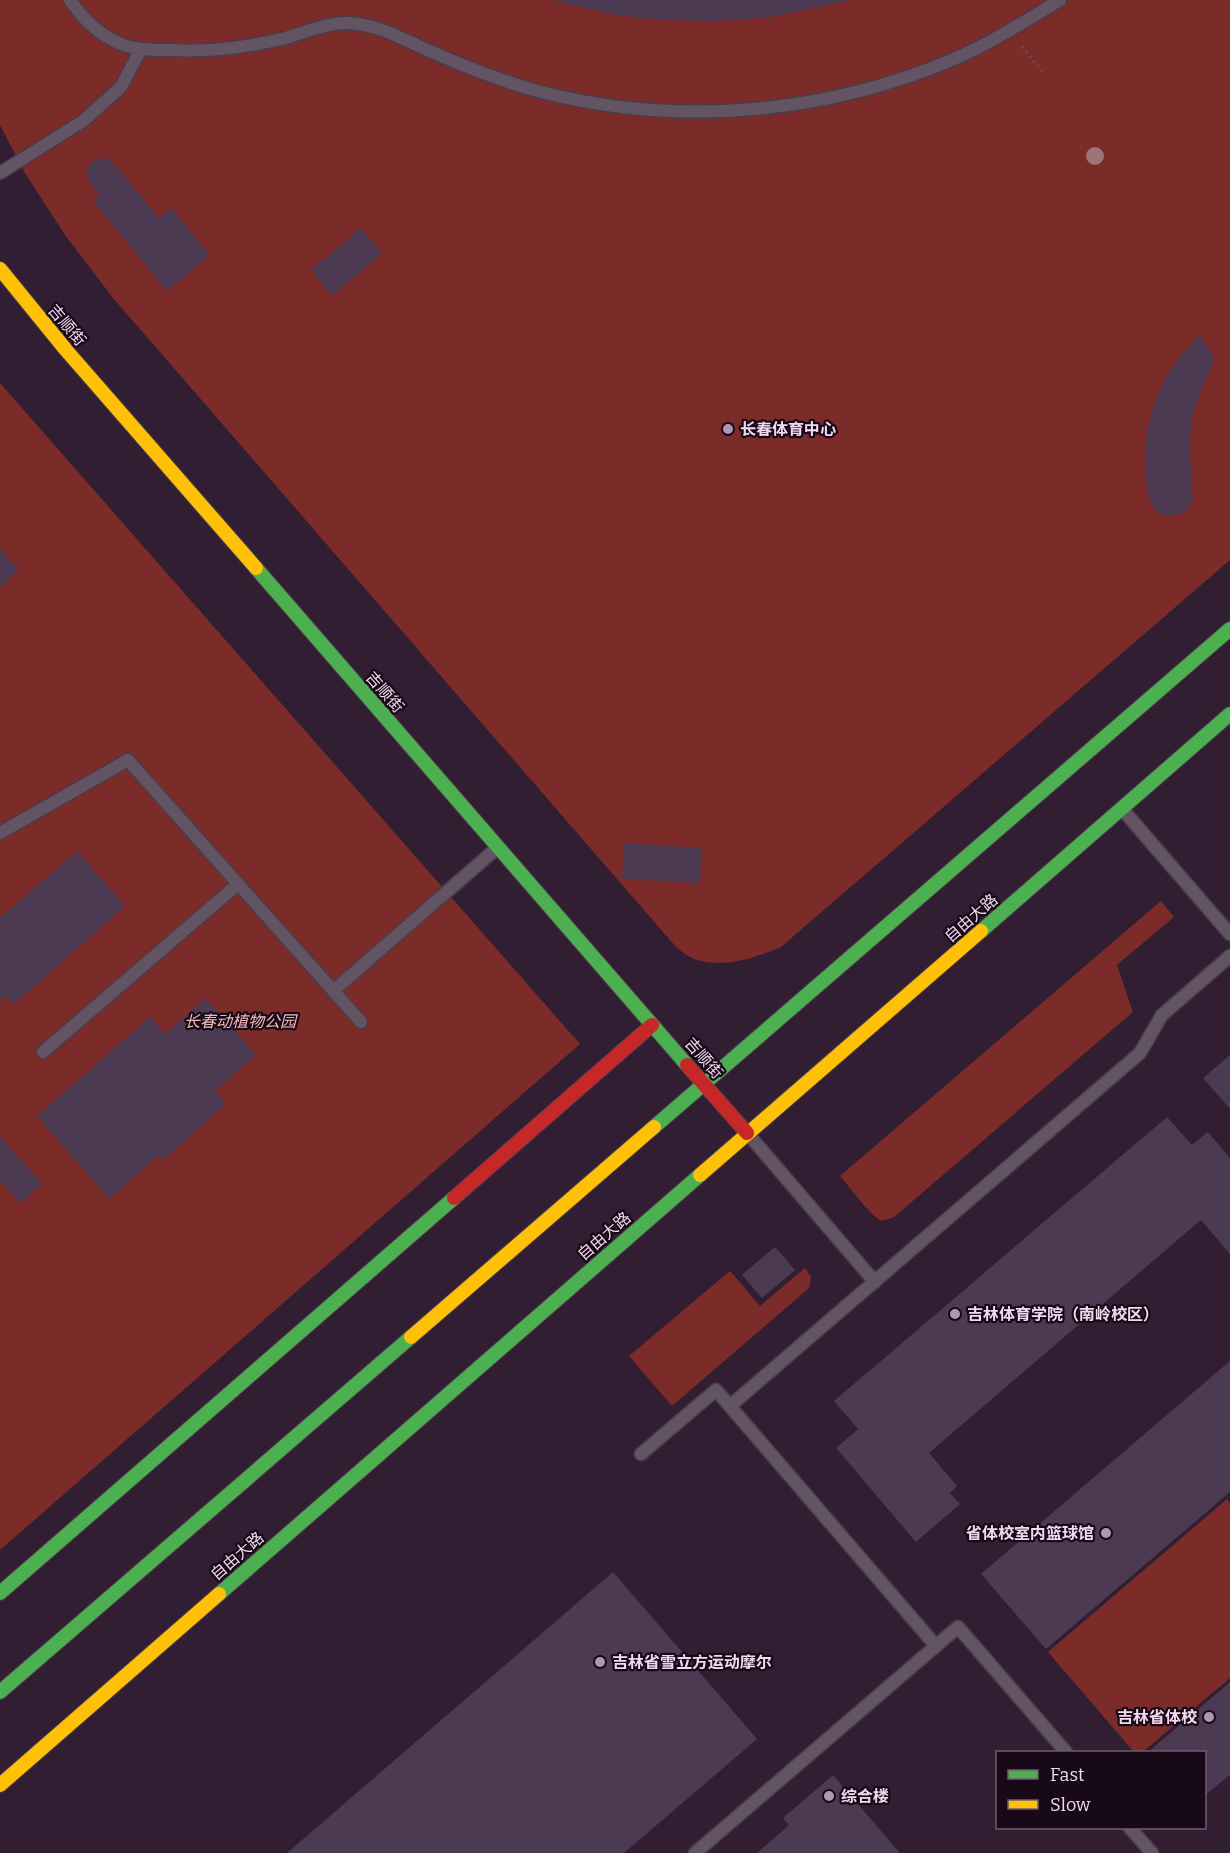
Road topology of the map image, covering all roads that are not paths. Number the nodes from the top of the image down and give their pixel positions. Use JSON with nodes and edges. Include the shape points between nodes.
{"nodes":[{"id":1,"x":70,"y":0,"type":"edge"},
{"id":2,"x":1060,"y":0,"type":"edge"},
{"id":3,"x":141,"y":49,"type":"junction"},
{"id":4,"x":0,"y":173,"type":"edge"},
{"id":5,"x":0,"y":269,"type":"edge"},
{"id":6,"x":1230,"y":630,"type":"edge"},
{"id":7,"x":1230,"y":714,"type":"edge"},
{"id":8,"x":1122,"y":809,"type":"junction"},
{"id":9,"x":0,"y":833,"type":"edge"},
{"id":10,"x":498,"y":848,"type":"junction"},
{"id":11,"x":238,"y":884,"type":"junction"},
{"id":12,"x":1230,"y":934,"type":"edge"},
{"id":13,"x":1230,"y":956,"type":"edge"},
{"id":14,"x":333,"y":991,"type":"junction"},
{"id":15,"x":361,"y":1022,"type":"dead end"},
{"id":16,"x":652,"y":1024,"type":"junction"},
{"id":17,"x":43,"y":1052,"type":"dead end"},
{"id":18,"x":704,"y":1084,"type":"junction"},
{"id":19,"x":747,"y":1133,"type":"junction"},
{"id":20,"x":875,"y":1282,"type":"junction"},
{"id":21,"x":730,"y":1406,"type":"junction"},
{"id":22,"x":641,"y":1454,"type":"dead end"},
{"id":23,"x":0,"y":1593,"type":"edge"},
{"id":24,"x":936,"y":1646,"type":"junction"},
{"id":25,"x":0,"y":1692,"type":"edge"},
{"id":26,"x":1065,"y":1751,"type":"edge"},
{"id":27,"x":0,"y":1785,"type":"edge"},
{"id":28,"x":1132,"y":1829,"type":"edge"},
{"id":29,"x":695,"y":1853,"type":"edge"},
{"id":30,"x":1152,"y":1853,"type":"edge"}],
"edges":[{"from":1,"to":3,"type":"lane","via":[[106,36]]},
{"from":2,"to":3,"type":"lane","via":[[1009,32],[898,80],[781,107],[721,112],[651,110],[542,92],[484,74],[398,34],[365,24],[339,22],[235,49]]},
{"from":3,"to":4,"type":"lane","via":[[121,87],[82,121]]},
{"from":5,"to":10,"type":"main road","name":"吉顺街","via":[[81,368]]},
{"from":6,"to":18,"type":"main road"},
{"from":7,"to":8,"type":"main road","name":"自由大路"},
{"from":8,"to":12,"type":"lane"},
{"from":8,"to":19,"type":"main road","name":"自由大路"},
{"from":9,"to":11,"type":"lane","via":[[128,760]]},
{"from":10,"to":14,"type":"lane"},
{"from":10,"to":16,"type":"main road","name":"吉顺街"},
{"from":11,"to":14,"type":"lane"},
{"from":11,"to":17,"type":"lane"},
{"from":13,"to":20,"type":"lane","via":[[1162,1015],[1140,1053]]},
{"from":14,"to":15,"type":"lane"},
{"from":16,"to":18,"type":"main road","name":"吉顺街"},
{"from":16,"to":23,"type":"main road"},
{"from":18,"to":19,"type":"main road","name":"吉顺街"},
{"from":18,"to":25,"type":"main road"},
{"from":19,"to":20,"type":"lane"},
{"from":19,"to":27,"type":"main road","name":"自由大路"},
{"from":20,"to":21,"type":"lane"},
{"from":21,"to":22,"type":"lane","via":[[716,1390]]},
{"from":21,"to":24,"type":"lane"},
{"from":24,"to":26,"type":"lane","via":[[958,1627]]},
{"from":24,"to":29,"type":"lane"},
{"from":28,"to":30,"type":"lane"}]}
